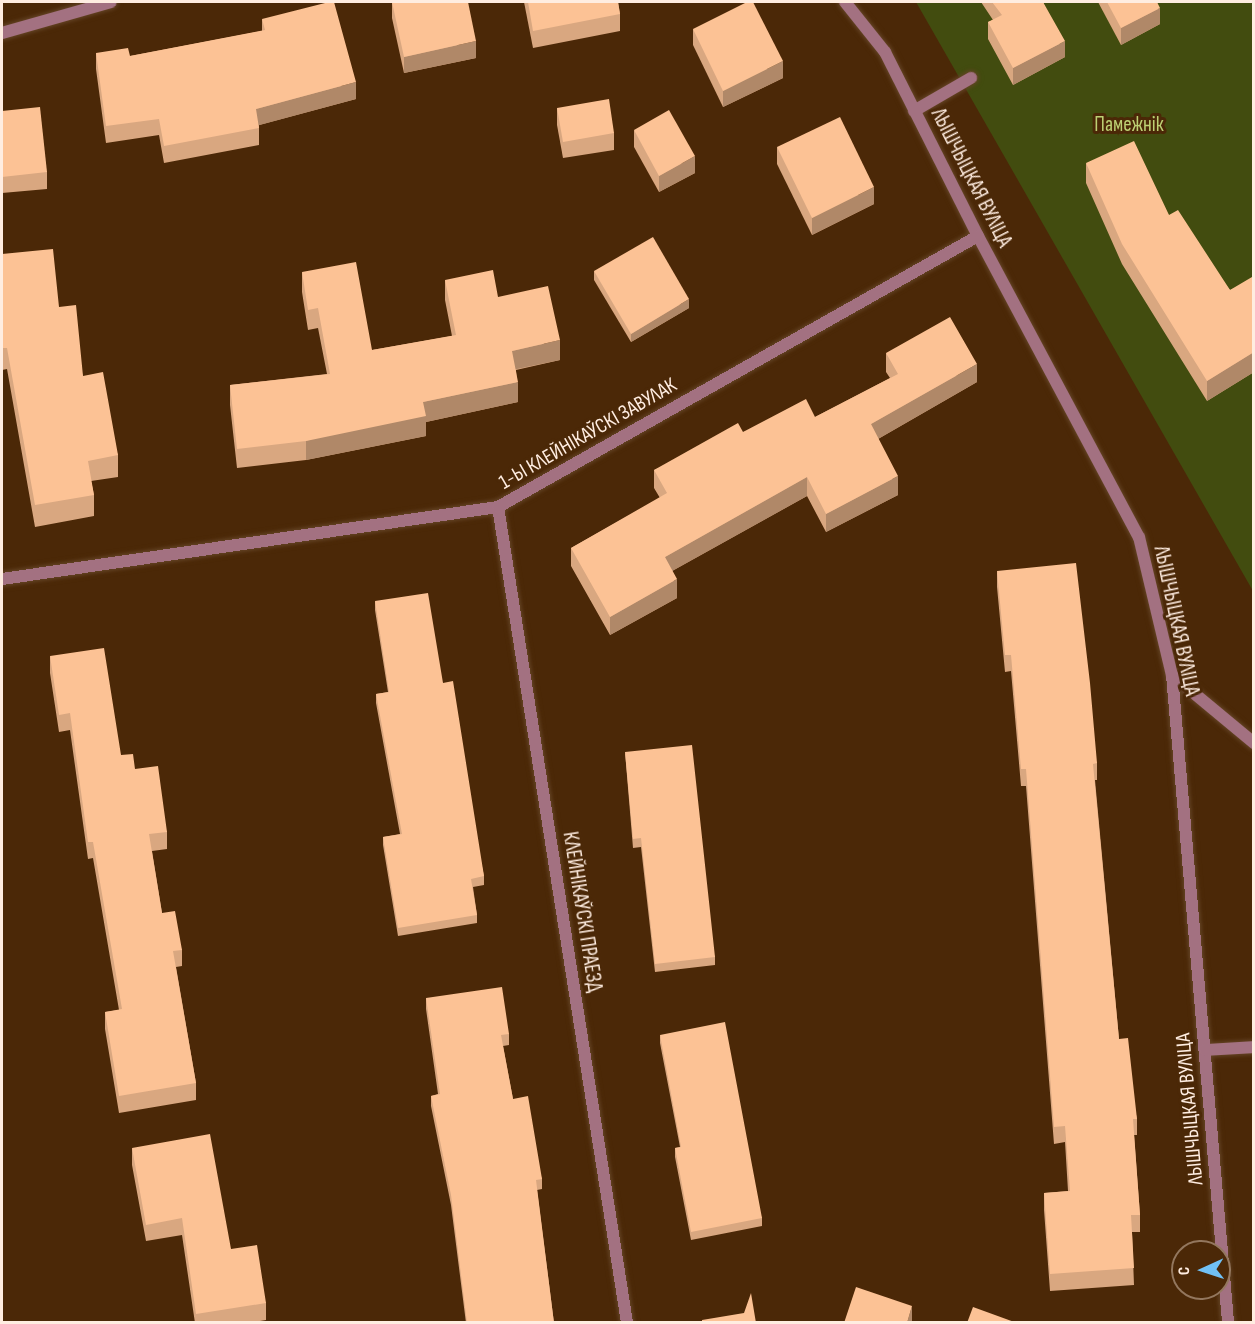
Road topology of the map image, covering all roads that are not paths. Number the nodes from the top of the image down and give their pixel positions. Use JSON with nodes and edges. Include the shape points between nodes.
{"nodes":[{"id":1,"x":111,"y":2,"type":"edge"},
{"id":2,"x":845,"y":2,"type":"edge"},
{"id":3,"x":2,"y":33,"type":"edge"},
{"id":4,"x":971,"y":78,"type":"dead end"},
{"id":5,"x":914,"y":111,"type":"junction"},
{"id":6,"x":978,"y":236,"type":"junction"},
{"id":7,"x":498,"y":507,"type":"junction"},
{"id":8,"x":2,"y":579,"type":"edge"},
{"id":9,"x":1172,"y":675,"type":"junction"},
{"id":10,"x":1254,"y":743,"type":"edge"},
{"id":11,"x":1254,"y":1047,"type":"edge"},
{"id":12,"x":1205,"y":1050,"type":"junction"},
{"id":13,"x":627,"y":1323,"type":"edge"},
{"id":14,"x":1228,"y":1323,"type":"edge"}],
"edges":[{"from":1,"to":3,"type":"street"},
{"from":2,"to":5,"type":"street","name":"ЛЫШЧЫЦКАЯ ВУЛІЦА","via":[[885,52]]},
{"from":4,"to":5,"type":"street"},
{"from":5,"to":6,"type":"street","name":"ЛЫШЧЫЦКАЯ ВУЛІЦА"},
{"from":6,"to":7,"type":"street","name":"1-Ы КЛЕЙНІКАЎСКІ ЗАВУЛАК"},
{"from":6,"to":9,"type":"street","name":"ЛЫШЧЫЦКАЯ ВУЛІЦА","via":[[1139,537]]},
{"from":7,"to":8,"type":"street","name":"1-Ы КЛЕЙНІКАЎСКІ ЗАВУЛАК"},
{"from":7,"to":13,"type":"street","name":"КЛЕЙНІКАЎСКІ ПРАЕЗД"},
{"from":9,"to":10,"type":"street"},
{"from":9,"to":12,"type":"street","name":"ЛЫШЧЫЦКАЯ ВУЛІЦА"},
{"from":11,"to":12,"type":"street"},
{"from":12,"to":14,"type":"street","name":"ЛЫШЧЫЦКАЯ ВУЛІЦА"}]}
